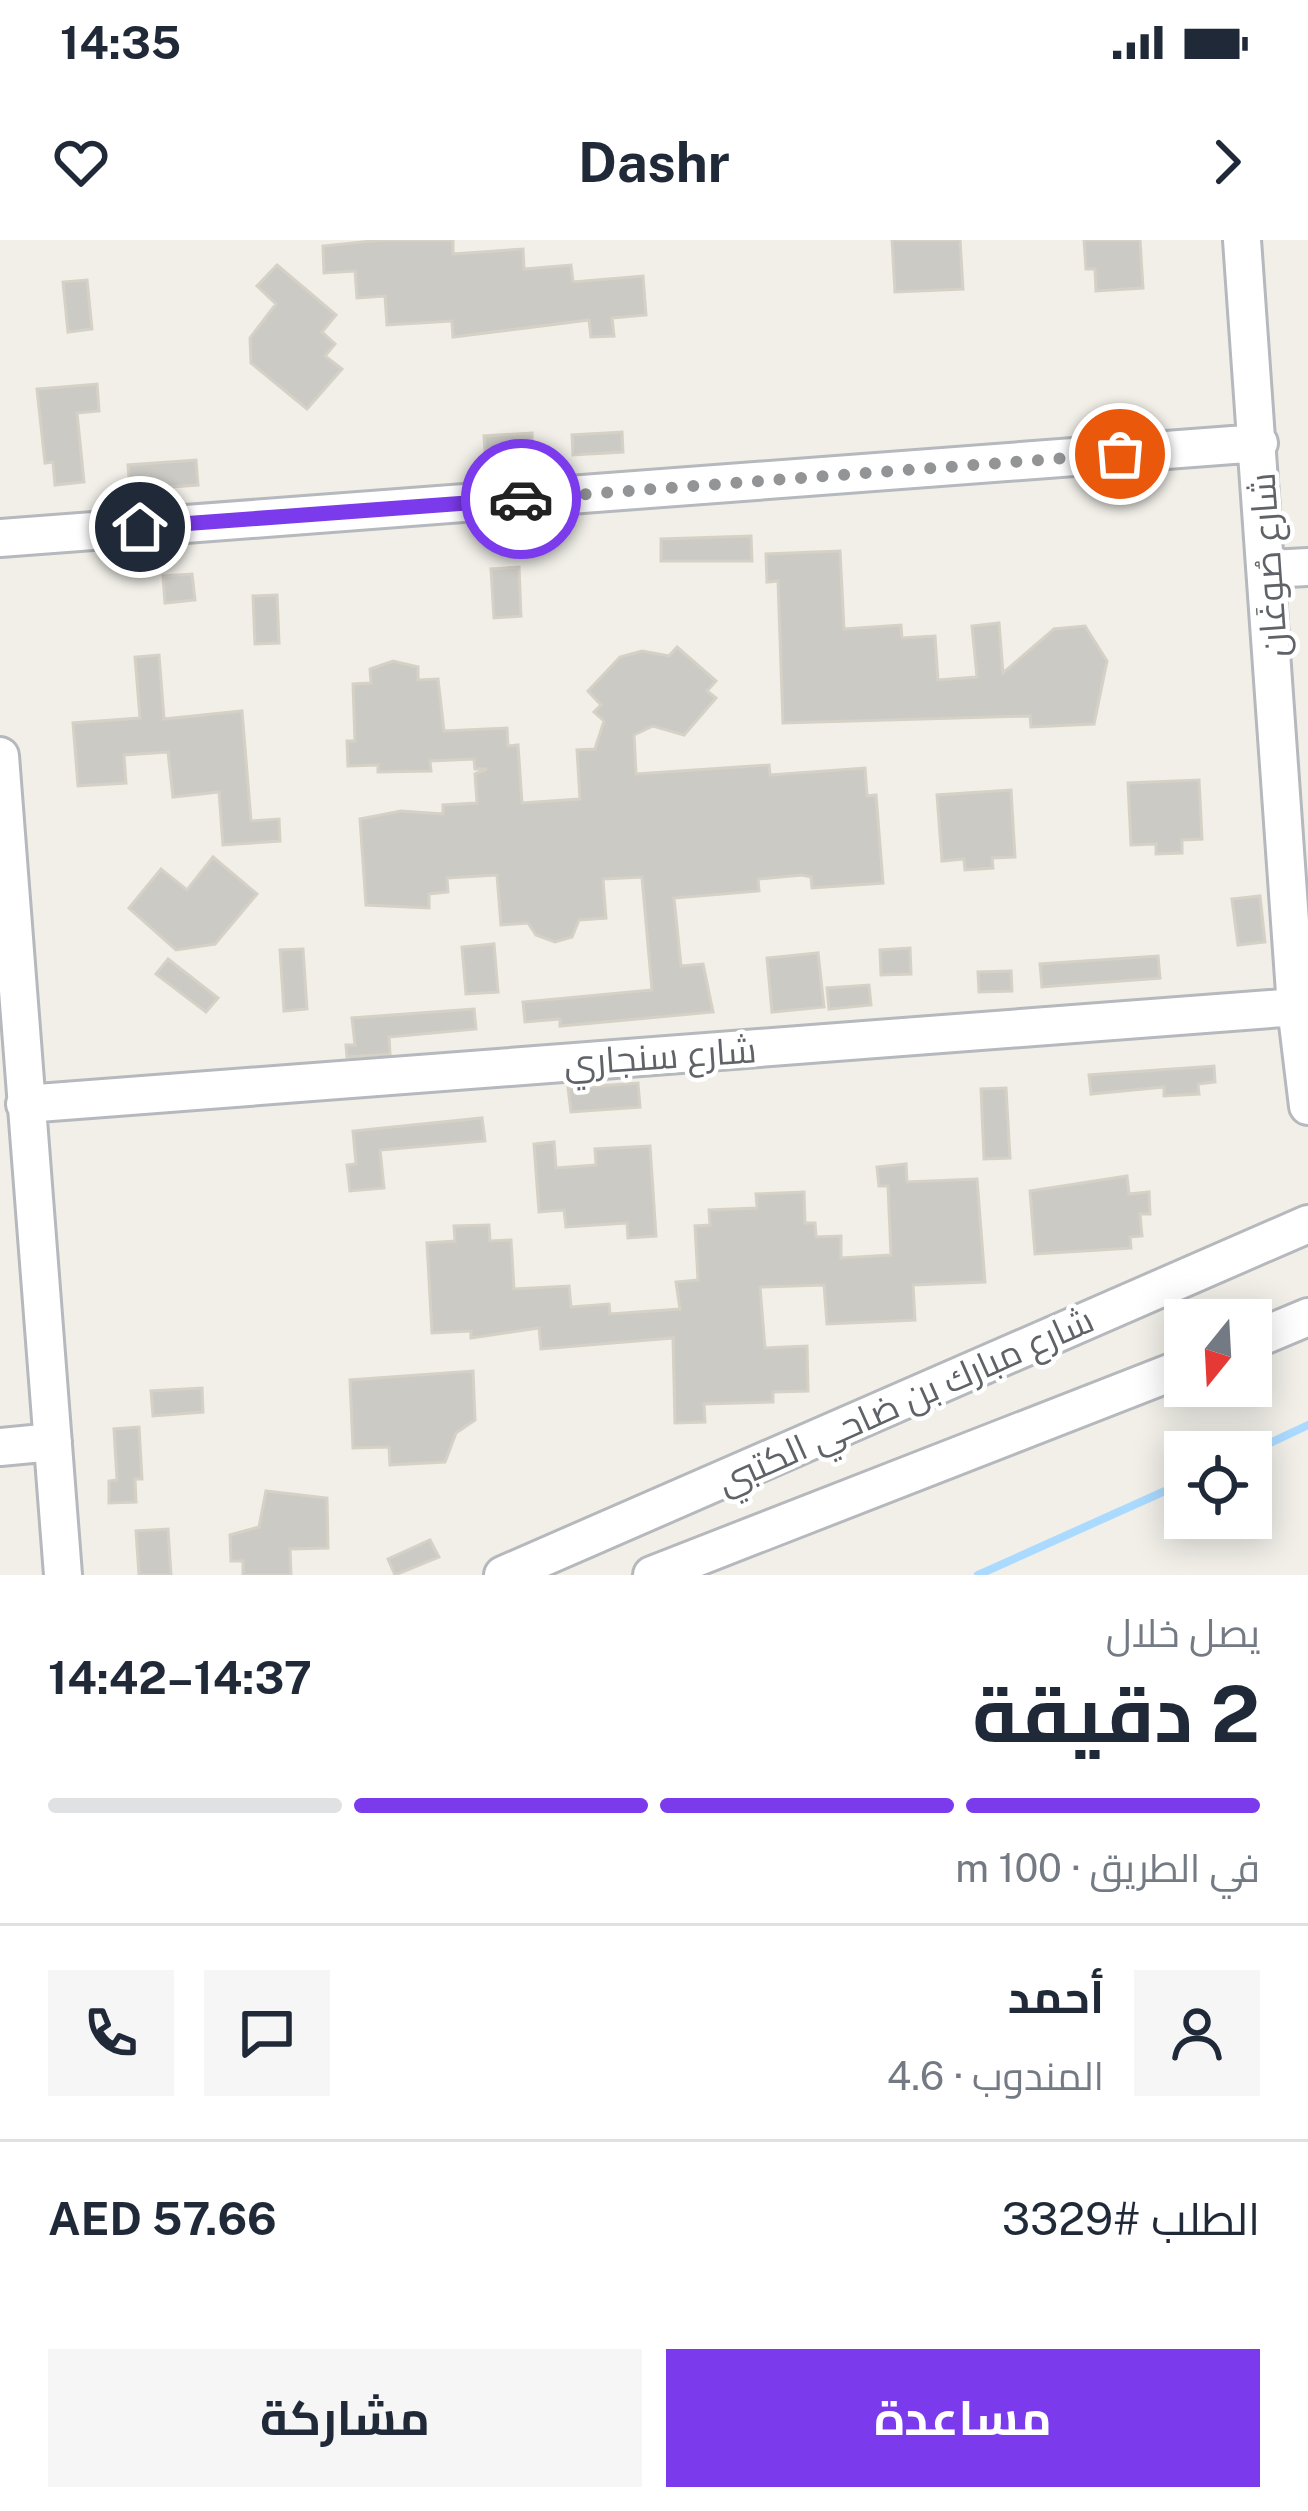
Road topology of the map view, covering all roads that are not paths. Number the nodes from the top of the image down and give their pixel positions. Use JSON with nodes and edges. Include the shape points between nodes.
{"nodes":[{"id":1,"x":1242,"y":240,"type":"edge"},
{"id":2,"x":1259,"y":443,"type":"junction"},
{"id":3,"x":0,"y":538,"type":"edge"},
{"id":4,"x":1308,"y":567,"type":"edge"},
{"id":5,"x":1269,"y":568,"type":"junction"},
{"id":6,"x":0,"y":756,"type":"edge"},
{"id":7,"x":1296,"y":1007,"type":"junction"},
{"id":8,"x":25,"y":1104,"type":"junction"},
{"id":9,"x":1308,"y":1106,"type":"edge"},
{"id":10,"x":1308,"y":1224,"type":"edge"},
{"id":11,"x":1308,"y":1317,"type":"edge"},
{"id":12,"x":1272,"y":1332,"type":"edge"},
{"id":13,"x":1164,"y":1375,"type":"edge"},
{"id":14,"x":53,"y":1442,"type":"junction"},
{"id":15,"x":0,"y":1447,"type":"edge"},
{"id":16,"x":63,"y":1575,"type":"edge"},
{"id":17,"x":503,"y":1575,"type":"edge"},
{"id":18,"x":652,"y":1575,"type":"edge"}],
"edges":[{"from":1,"to":2,"type":"street","name":"شارع صُوغَان"},
{"from":2,"to":3,"type":"street"},
{"from":2,"to":5,"type":"street","name":"شارع صُوغَان"},
{"from":4,"to":5,"type":"street"},
{"from":5,"to":7,"type":"street","name":"شارع صُوغَان"},
{"from":6,"to":8,"type":"street"},
{"from":7,"to":8,"type":"street","name":"شارع سنجاري"},
{"from":7,"to":9,"type":"street","name":"شارع صُوغَان"},
{"from":8,"to":14,"type":"street"},
{"from":10,"to":17,"type":"street","name":"شارع مبارك بن ضاحي الكتبي"},
{"from":11,"to":12,"type":"street"},
{"from":13,"to":18,"type":"street"},
{"from":14,"to":15,"type":"street"},
{"from":14,"to":16,"type":"street"}]}
